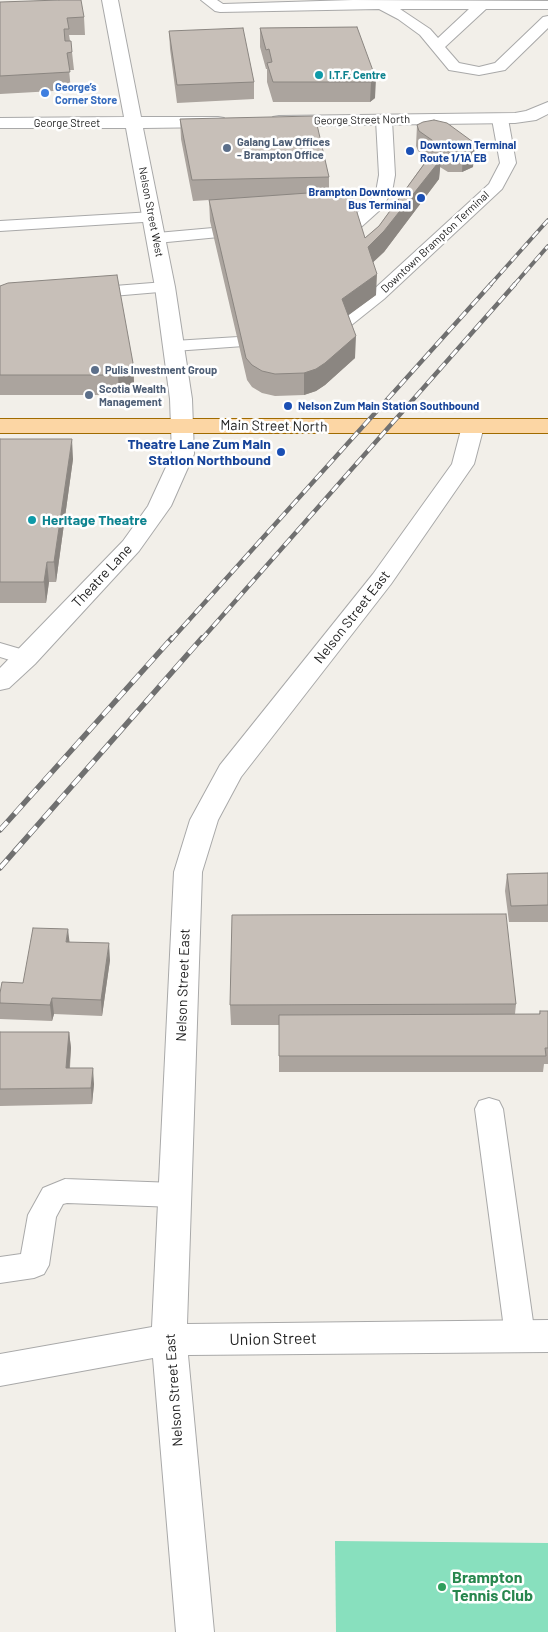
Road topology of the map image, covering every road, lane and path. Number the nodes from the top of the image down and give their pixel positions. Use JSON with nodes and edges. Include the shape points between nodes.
{"nodes":[{"id":1,"x":110,"y":0,"type":"edge"},
{"id":2,"x":208,"y":0,"type":"edge"},
{"id":3,"x":361,"y":3,"type":"edge"},
{"id":4,"x":380,"y":5,"type":"junction"},
{"id":5,"x":482,"y":5,"type":"junction"},
{"id":6,"x":548,"y":5,"type":"edge"},
{"id":7,"x":548,"y":20,"type":"edge"},
{"id":8,"x":437,"y":47,"type":"junction"},
{"id":9,"x":542,"y":110,"type":"edge"},
{"id":10,"x":500,"y":119,"type":"junction"},
{"id":11,"x":384,"y":120,"type":"junction"},
{"id":12,"x":260,"y":121,"type":"edge"},
{"id":13,"x":231,"y":122,"type":"edge"},
{"id":14,"x":0,"y":123,"type":"edge"},
{"id":15,"x":133,"y":123,"type":"junction"},
{"id":16,"x":153,"y":218,"type":"junction"},
{"id":17,"x":354,"y":224,"type":"edge"},
{"id":18,"x":0,"y":226,"type":"edge"},
{"id":19,"x":213,"y":233,"type":"edge"},
{"id":20,"x":157,"y":238,"type":"junction"},
{"id":21,"x":165,"y":287,"type":"junction"},
{"id":22,"x":68,"y":294,"type":"edge"},
{"id":23,"x":343,"y":323,"type":"edge"},
{"id":24,"x":238,"y":342,"type":"edge"},
{"id":25,"x":174,"y":346,"type":"junction"},
{"id":26,"x":182,"y":425,"type":"junction"},
{"id":27,"x":0,"y":426,"type":"edge"},
{"id":28,"x":473,"y":426,"type":"junction"},
{"id":29,"x":548,"y":426,"type":"edge"},
{"id":30,"x":0,"y":650,"type":"edge"},
{"id":31,"x":26,"y":658,"type":"junction"},
{"id":32,"x":0,"y":682,"type":"edge"},
{"id":33,"x":489,"y":1109,"type":"dead end"},
{"id":34,"x":175,"y":1195,"type":"junction"},
{"id":35,"x":0,"y":1270,"type":"edge"},
{"id":36,"x":534,"y":1336,"type":"edge"},
{"id":37,"x":169,"y":1340,"type":"junction"},
{"id":38,"x":0,"y":1370,"type":"edge"},
{"id":39,"x":195,"y":1632,"type":"edge"}],
"edges":[{"from":1,"to":15,"type":"street","name":"Nelson Street West"},
{"from":2,"to":3,"type":"lane","via":[[220,8]]},
{"from":3,"to":4,"type":"lane"},
{"from":4,"to":5,"type":"lane"},
{"from":4,"to":8,"type":"lane","via":[[425,32]]},
{"from":5,"to":6,"type":"lane"},
{"from":5,"to":8,"type":"lane"},
{"from":7,"to":8,"type":"lane","via":[[500,67],[479,71],[454,67]]},
{"from":9,"to":10,"type":"street"},
{"from":10,"to":11,"type":"street","name":"George Street North"},
{"from":10,"to":23,"type":"lane","name":"Downtown Brampton Terminal","via":[[508,163],[496,186]]},
{"from":11,"to":12,"type":"street","name":"George Street North"},
{"from":11,"to":17,"type":"lane","via":[[387,175],[384,192],[374,207]]},
{"from":13,"to":15,"type":"street"},
{"from":14,"to":15,"type":"street","name":"George Street"},
{"from":15,"to":16,"type":"street","name":"Nelson Street West"},
{"from":16,"to":18,"type":"lane"},
{"from":16,"to":20,"type":"street","name":"Nelson Street West"},
{"from":19,"to":20,"type":"lane"},
{"from":20,"to":21,"type":"street","name":"Nelson Street West"},
{"from":21,"to":22,"type":"lane"},
{"from":21,"to":25,"type":"street","name":"Nelson Street West"},
{"from":24,"to":25,"type":"lane"},
{"from":25,"to":26,"type":"street","name":"Nelson Street West"},
{"from":26,"to":27,"type":"main road","name":"Main Street North"},
{"from":26,"to":28,"type":"main road","name":"Main Street North"},
{"from":26,"to":31,"type":"street","name":"Theatre Lane","via":[[183,454],[159,506],[131,546]]},
{"from":28,"to":29,"type":"main road","name":"Main Street North"},
{"from":28,"to":34,"type":"street","name":"Nelson Street East","via":[[463,464],[382,579],[230,772],[204,820],[188,872]]},
{"from":30,"to":31,"type":"lane"},
{"from":31,"to":32,"type":"street","name":"Theatre Lane"},
{"from":33,"to":36,"type":"lane"},
{"from":34,"to":35,"type":"lane","via":[[65,1191],[53,1196],[42,1215],[34,1265]]},
{"from":34,"to":37,"type":"street","name":"Nelson Street East"},
{"from":36,"to":37,"type":"street","name":"Union Street"},
{"from":37,"to":38,"type":"street","name":"Union Street"},
{"from":37,"to":39,"type":"street","name":"Nelson Street East"}]}
